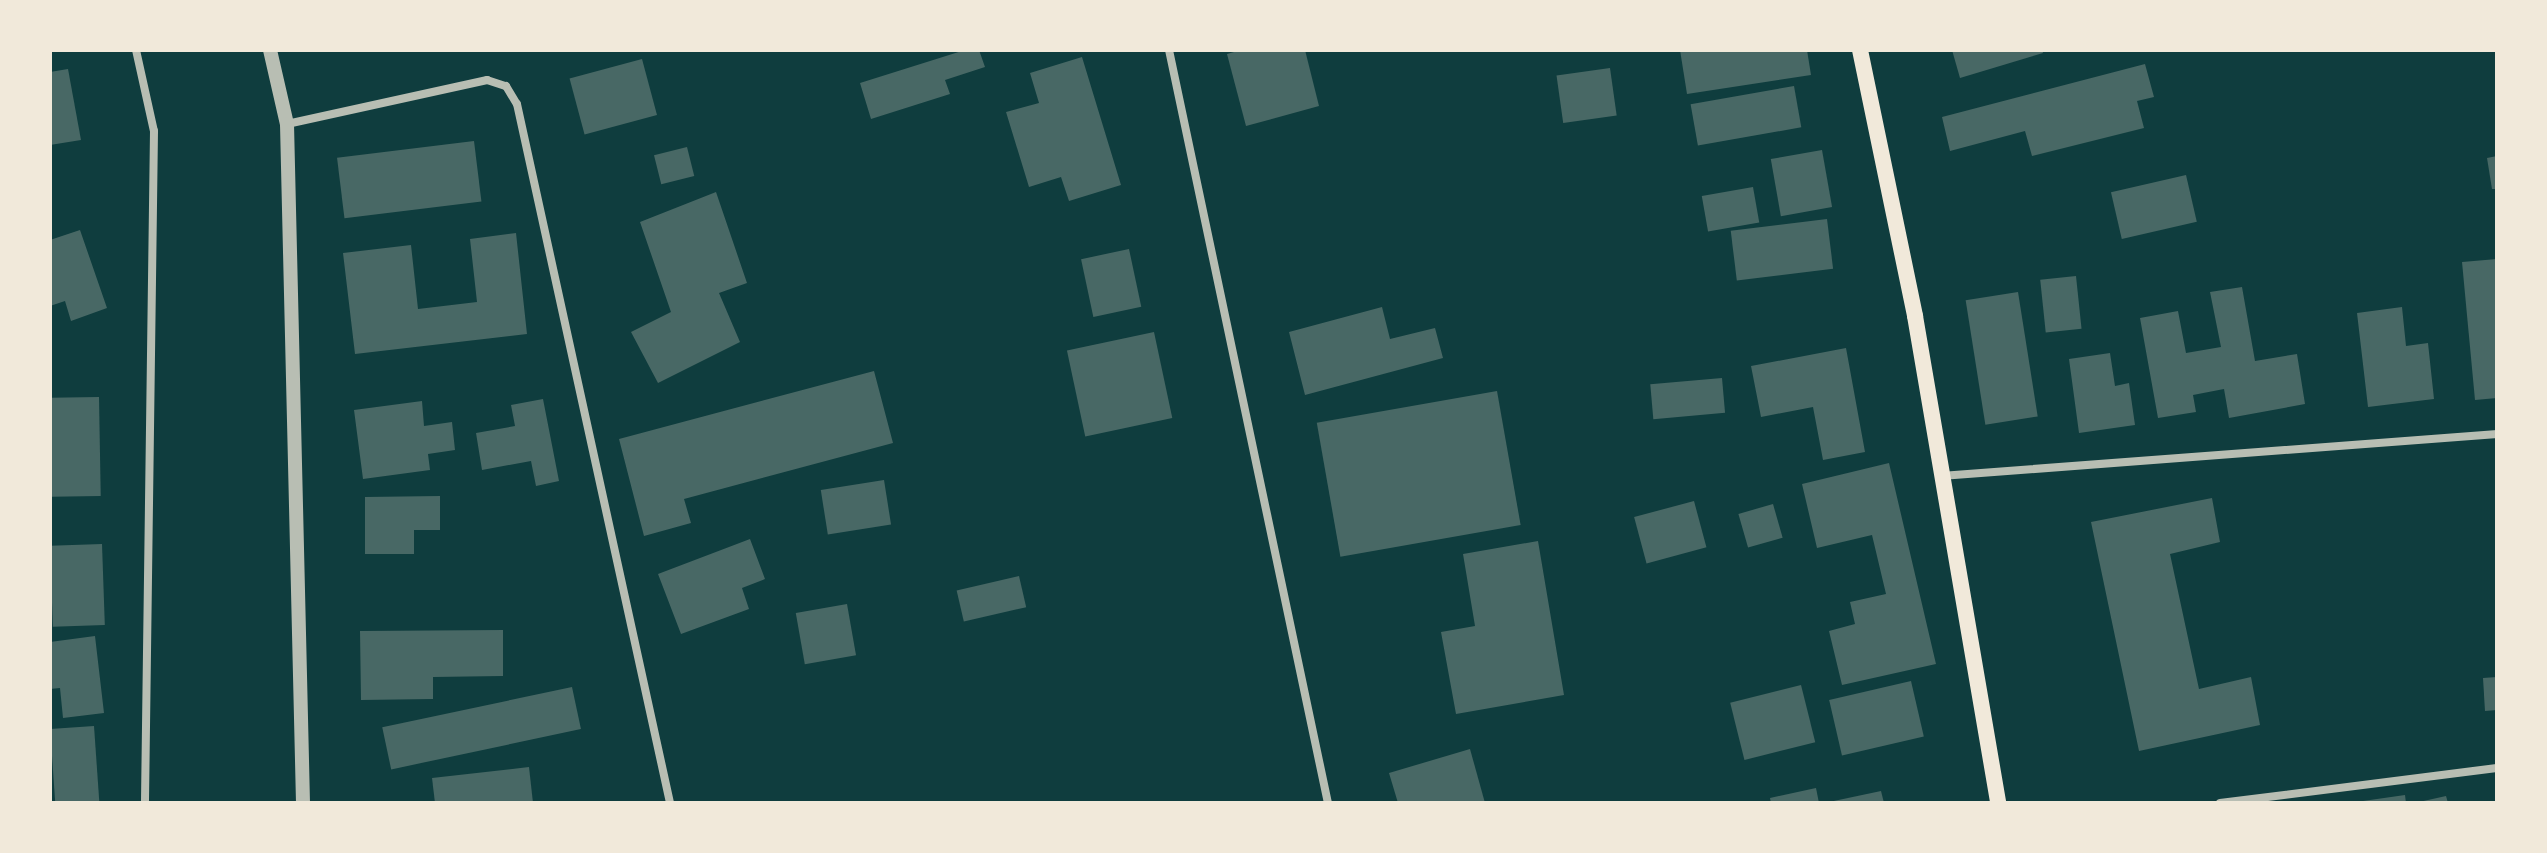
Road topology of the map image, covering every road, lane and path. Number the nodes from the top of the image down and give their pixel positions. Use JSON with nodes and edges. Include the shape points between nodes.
{"nodes":[{"id":1,"x":136,"y":50,"type":"edge"},
{"id":2,"x":270,"y":50,"type":"edge"},
{"id":3,"x":1169,"y":50,"type":"edge"},
{"id":4,"x":1860,"y":50,"type":"edge"},
{"id":5,"x":287,"y":124,"type":"junction"},
{"id":6,"x":2497,"y":434,"type":"edge"},
{"id":7,"x":1941,"y":476,"type":"junction"},
{"id":8,"x":2497,"y":768,"type":"edge"},
{"id":9,"x":145,"y":803,"type":"edge"},
{"id":10,"x":303,"y":803,"type":"edge"},
{"id":11,"x":670,"y":803,"type":"edge"},
{"id":12,"x":1328,"y":803,"type":"edge"},
{"id":13,"x":1998,"y":803,"type":"edge"},
{"id":14,"x":2220,"y":803,"type":"edge"}],
"edges":[{"from":1,"to":9,"type":"street","via":[[154,131]]},
{"from":2,"to":5,"type":"street"},
{"from":3,"to":12,"type":"street"},
{"from":4,"to":7,"type":"main road"},
{"from":5,"to":10,"type":"street"},
{"from":5,"to":11,"type":"street","via":[[487,80],[506,86],[517,104]]},
{"from":6,"to":7,"type":"street"},
{"from":7,"to":13,"type":"main road"},
{"from":8,"to":14,"type":"street"}]}
